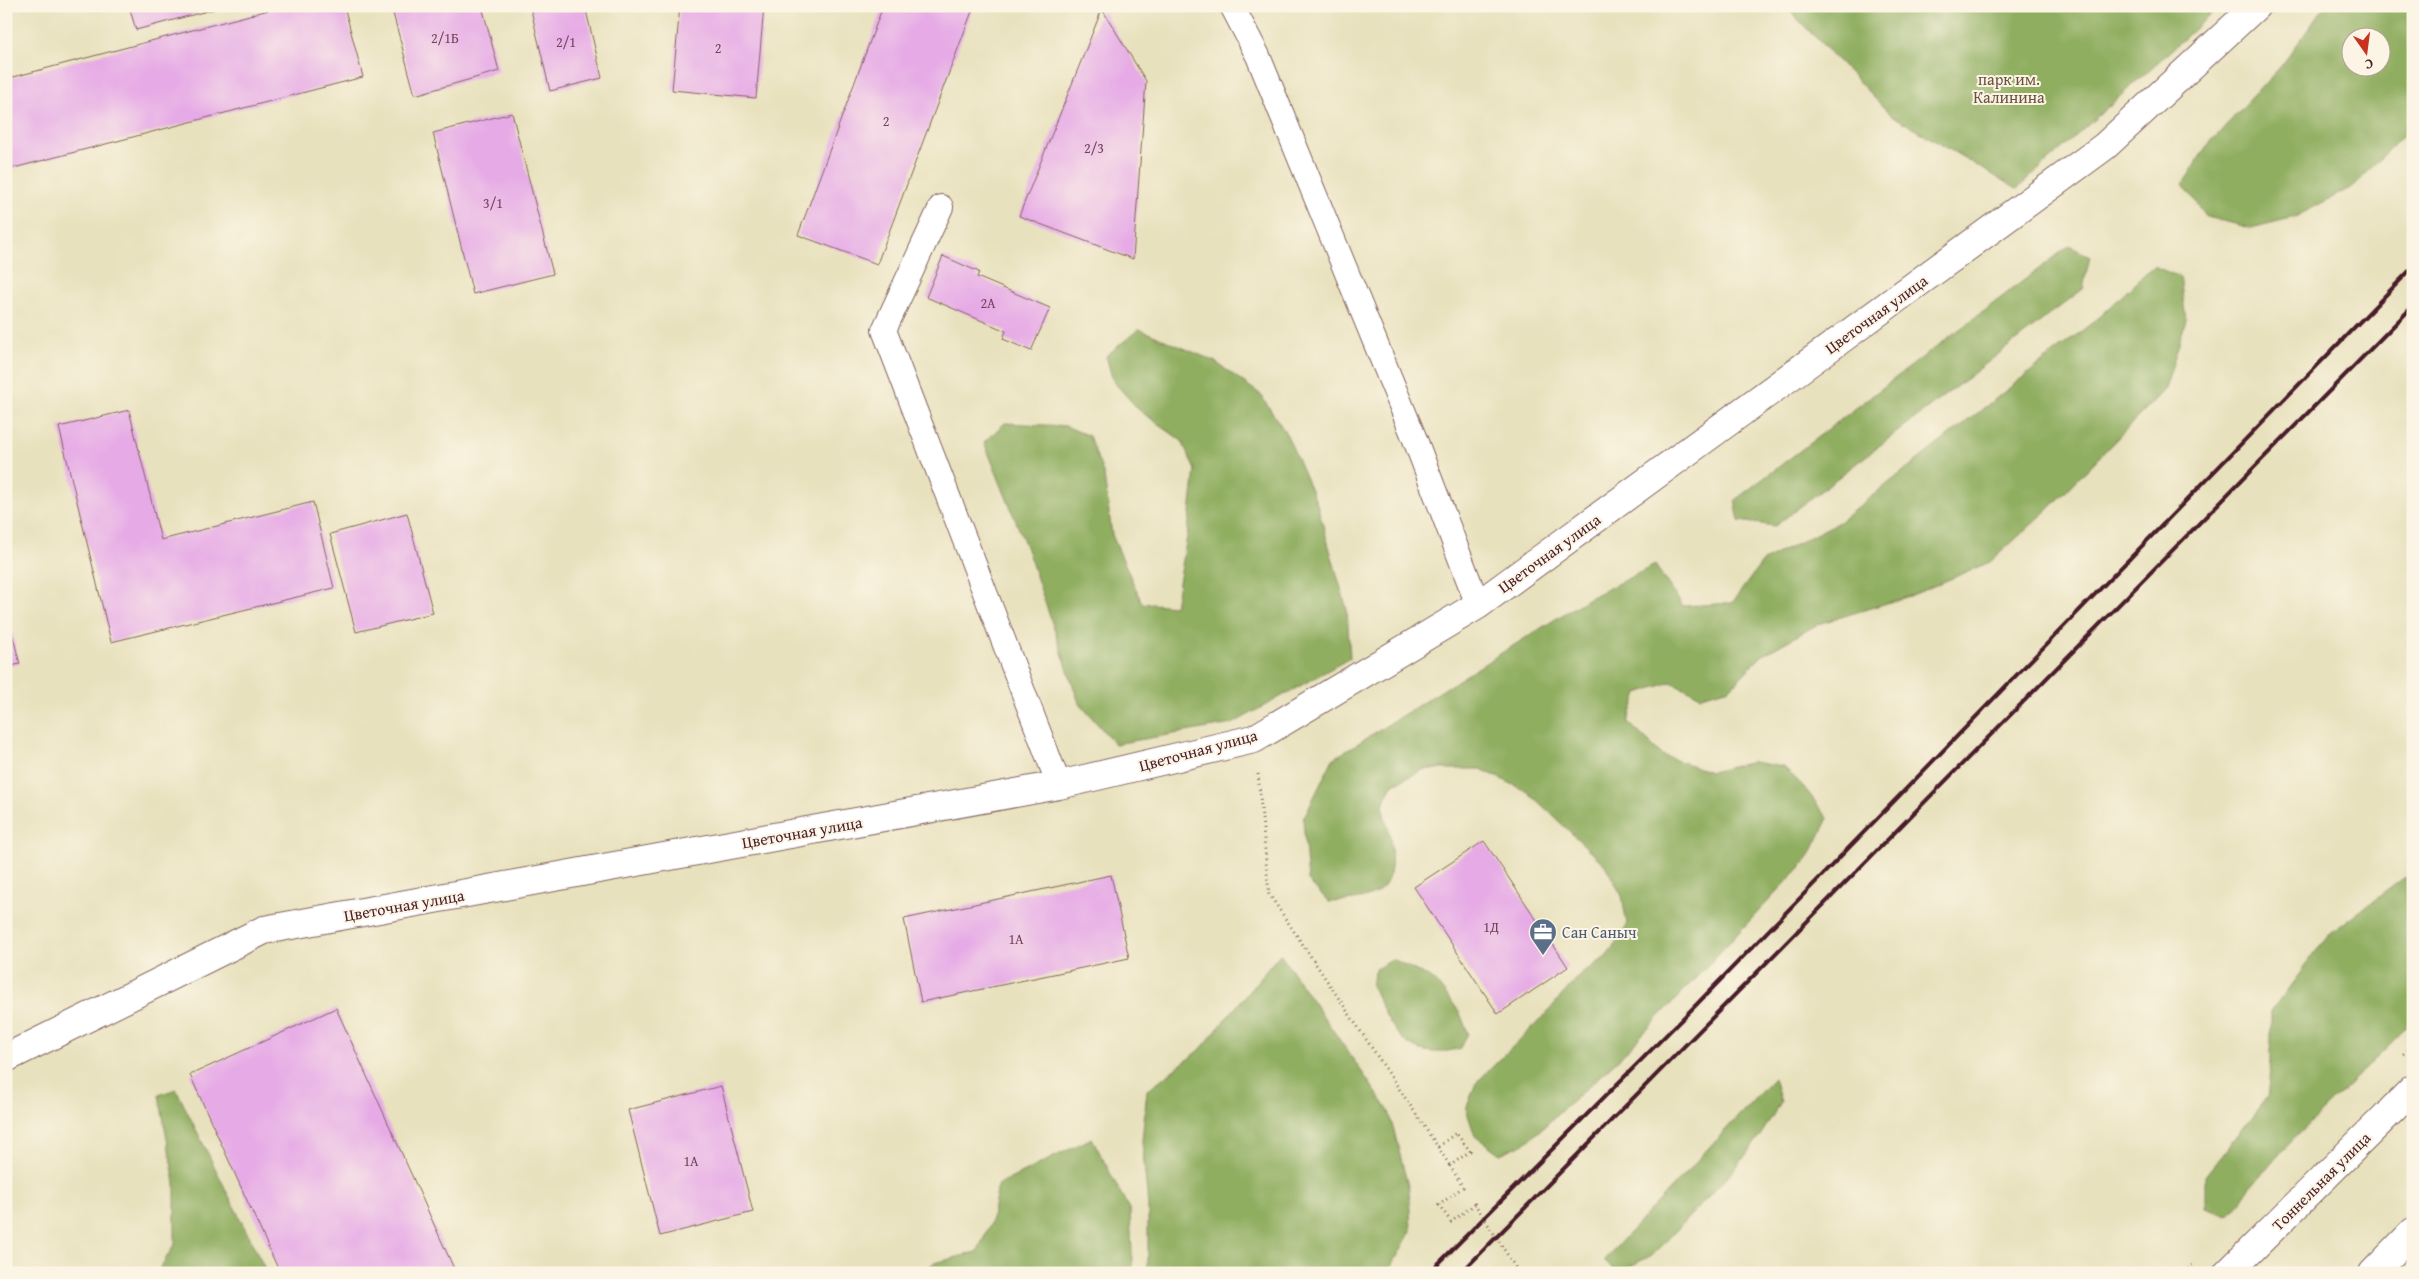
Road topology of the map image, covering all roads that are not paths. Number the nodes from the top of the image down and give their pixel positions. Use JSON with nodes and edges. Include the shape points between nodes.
{"nodes":[{"id":1,"x":1232,"y":6,"type":"edge"},
{"id":2,"x":2256,"y":6,"type":"edge"},
{"id":3,"x":941,"y":207,"type":"dead end"},
{"id":4,"x":1478,"y":605,"type":"junction"},
{"id":5,"x":1059,"y":785,"type":"junction"},
{"id":6,"x":6,"y":1058,"type":"edge"},
{"id":7,"x":2413,"y":1089,"type":"edge"},
{"id":8,"x":2413,"y":1232,"type":"edge"},
{"id":9,"x":2228,"y":1273,"type":"edge"},
{"id":10,"x":2373,"y":1273,"type":"edge"}],
"edges":[{"from":1,"to":4,"type":"lane","via":[[1258,56],[1414,437]]},
{"from":2,"to":4,"type":"street","name":"Цветочная улица","via":[[2105,146]]},
{"from":3,"to":5,"type":"lane","via":[[884,330]]},
{"from":4,"to":5,"type":"street","name":"Цветочная улица","via":[[1254,739]]},
{"from":5,"to":6,"type":"street","name":"Цветочная улица","via":[[264,930]]},
{"from":7,"to":9,"type":"street","name":"Тоннельная улица"},
{"from":8,"to":10,"type":"street"}]}
